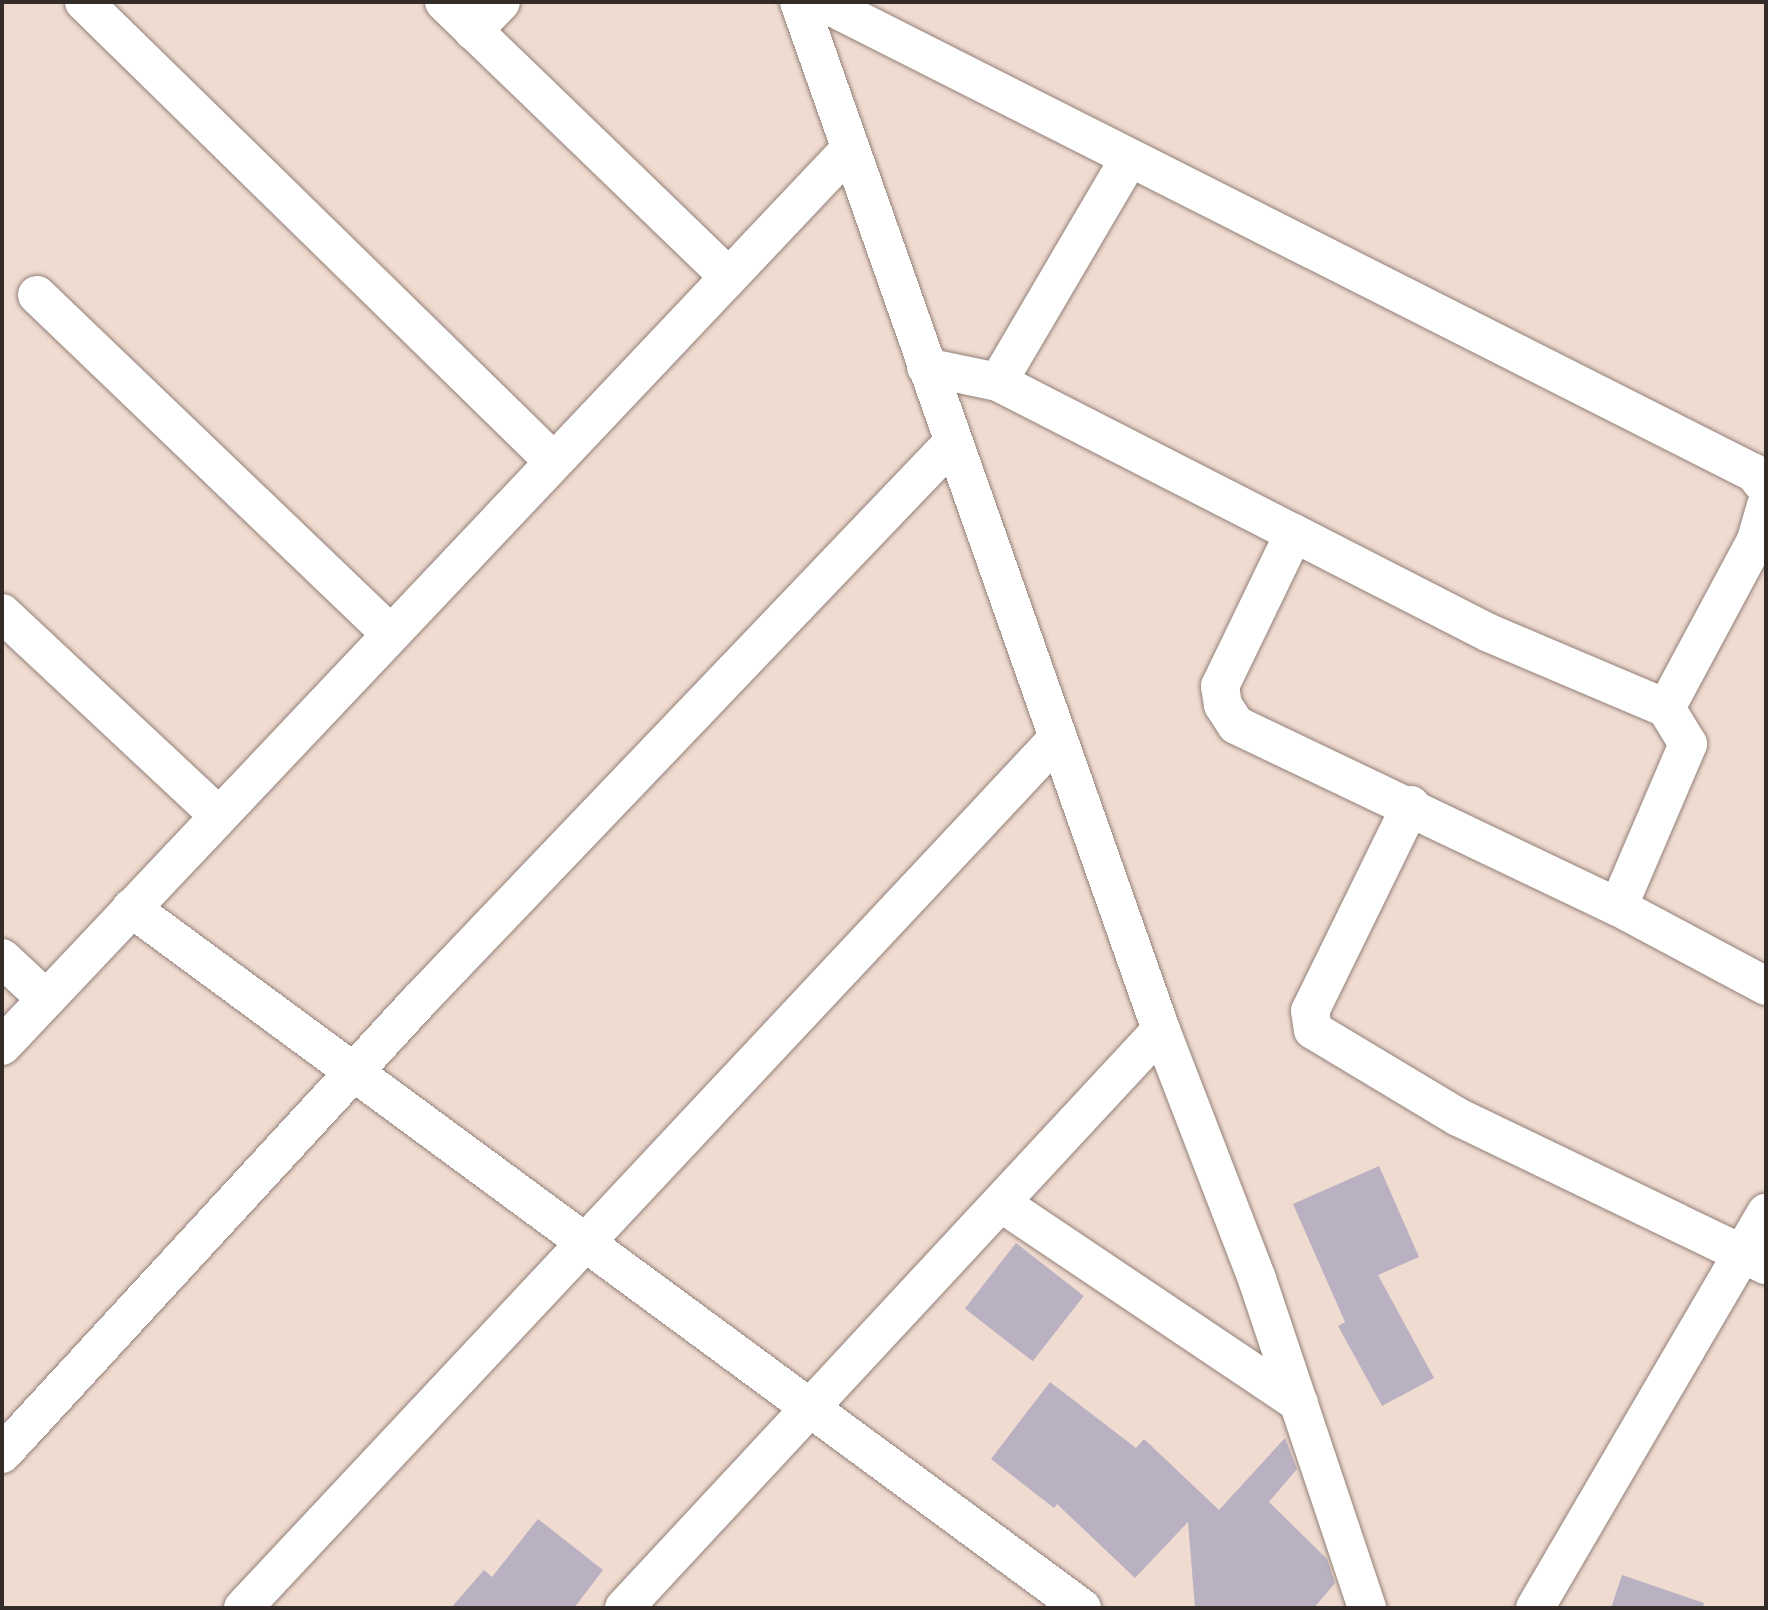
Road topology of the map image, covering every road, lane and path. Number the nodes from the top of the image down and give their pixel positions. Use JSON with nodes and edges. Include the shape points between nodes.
{"nodes":[{"id":1,"x":84,"y":2,"type":"edge"},
{"id":2,"x":444,"y":2,"type":"edge"},
{"id":3,"x":501,"y":2,"type":"edge"},
{"id":4,"x":799,"y":2,"type":"edge"},
{"id":5,"x":822,"y":2,"type":"edge"},
{"id":6,"x":473,"y":31,"type":"junction"},
{"id":7,"x":850,"y":149,"type":"junction"},
{"id":8,"x":1129,"y":159,"type":"junction"},
{"id":9,"x":728,"y":276,"type":"junction"},
{"id":10,"x":37,"y":295,"type":"dead end"},
{"id":11,"x":926,"y":367,"type":"junction"},
{"id":12,"x":998,"y":382,"type":"junction"},
{"id":13,"x":953,"y":442,"type":"junction"},
{"id":14,"x":552,"y":460,"type":"junction"},
{"id":15,"x":1766,"y":488,"type":"edge"},
{"id":16,"x":1766,"y":506,"type":"edge"},
{"id":17,"x":1294,"y":533,"type":"junction"},
{"id":18,"x":2,"y":613,"type":"edge"},
{"id":19,"x":388,"y":632,"type":"junction"},
{"id":20,"x":1666,"y":708,"type":"junction"},
{"id":21,"x":1058,"y":738,"type":"junction"},
{"id":22,"x":1411,"y":805,"type":"junction"},
{"id":23,"x":218,"y":815,"type":"junction"},
{"id":24,"x":1618,"y":907,"type":"junction"},
{"id":25,"x":131,"y":908,"type":"junction"},
{"id":26,"x":2,"y":958,"type":"edge"},
{"id":27,"x":1766,"y":986,"type":"edge"},
{"id":28,"x":46,"y":999,"type":"junction"},
{"id":29,"x":1161,"y":1030,"type":"junction"},
{"id":30,"x":2,"y":1046,"type":"edge"},
{"id":31,"x":353,"y":1073,"type":"junction"},
{"id":32,"x":1001,"y":1203,"type":"junction"},
{"id":33,"x":1766,"y":1213,"type":"edge"},
{"id":34,"x":588,"y":1239,"type":"junction"},
{"id":35,"x":1755,"y":1258,"type":"edge"},
{"id":36,"x":1299,"y":1403,"type":"junction"},
{"id":37,"x":807,"y":1405,"type":"junction"},
{"id":38,"x":2,"y":1454,"type":"edge"},
{"id":39,"x":243,"y":1608,"type":"edge"},
{"id":40,"x":624,"y":1608,"type":"edge"},
{"id":41,"x":1082,"y":1608,"type":"edge"},
{"id":42,"x":1367,"y":1608,"type":"edge"},
{"id":43,"x":1535,"y":1608,"type":"edge"}],
"edges":[{"from":1,"to":14,"type":"street"},
{"from":2,"to":6,"type":"street"},
{"from":3,"to":6,"type":"street"},
{"from":4,"to":7,"type":"street"},
{"from":5,"to":8,"type":"street"},
{"from":6,"to":9,"type":"street"},
{"from":7,"to":9,"type":"street"},
{"from":7,"to":11,"type":"street"},
{"from":8,"to":12,"type":"street"},
{"from":8,"to":15,"type":"street","via":[[1754,473]]},
{"from":9,"to":14,"type":"street"},
{"from":10,"to":19,"type":"street"},
{"from":11,"to":12,"type":"street"},
{"from":11,"to":13,"type":"street"},
{"from":12,"to":17,"type":"street"},
{"from":13,"to":21,"type":"street"},
{"from":13,"to":31,"type":"street"},
{"from":14,"to":19,"type":"street"},
{"from":16,"to":20,"type":"street","via":[[1756,540]]},
{"from":17,"to":20,"type":"street","via":[[1489,633]]},
{"from":17,"to":22,"type":"street","via":[[1220,686],[1223,705],[1236,725]]},
{"from":18,"to":23,"type":"street"},
{"from":19,"to":23,"type":"street"},
{"from":20,"to":24,"type":"street","via":[[1688,744]]},
{"from":21,"to":29,"type":"street"},
{"from":21,"to":34,"type":"street"},
{"from":22,"to":24,"type":"street"},
{"from":22,"to":35,"type":"street","via":[[1310,1011],[1313,1030],[1327,1044],[1458,1117]]},
{"from":23,"to":25,"type":"street"},
{"from":24,"to":27,"type":"street"},
{"from":25,"to":28,"type":"street"},
{"from":25,"to":31,"type":"street"},
{"from":26,"to":28,"type":"street"},
{"from":28,"to":30,"type":"street"},
{"from":29,"to":32,"type":"street"},
{"from":29,"to":36,"type":"street"},
{"from":31,"to":34,"type":"street"},
{"from":31,"to":38,"type":"street"},
{"from":32,"to":36,"type":"street"},
{"from":32,"to":37,"type":"street"},
{"from":33,"to":35,"type":"street"},
{"from":34,"to":37,"type":"street"},
{"from":34,"to":39,"type":"street"},
{"from":35,"to":43,"type":"street"},
{"from":36,"to":42,"type":"street"},
{"from":37,"to":40,"type":"street"},
{"from":37,"to":41,"type":"street"}]}
